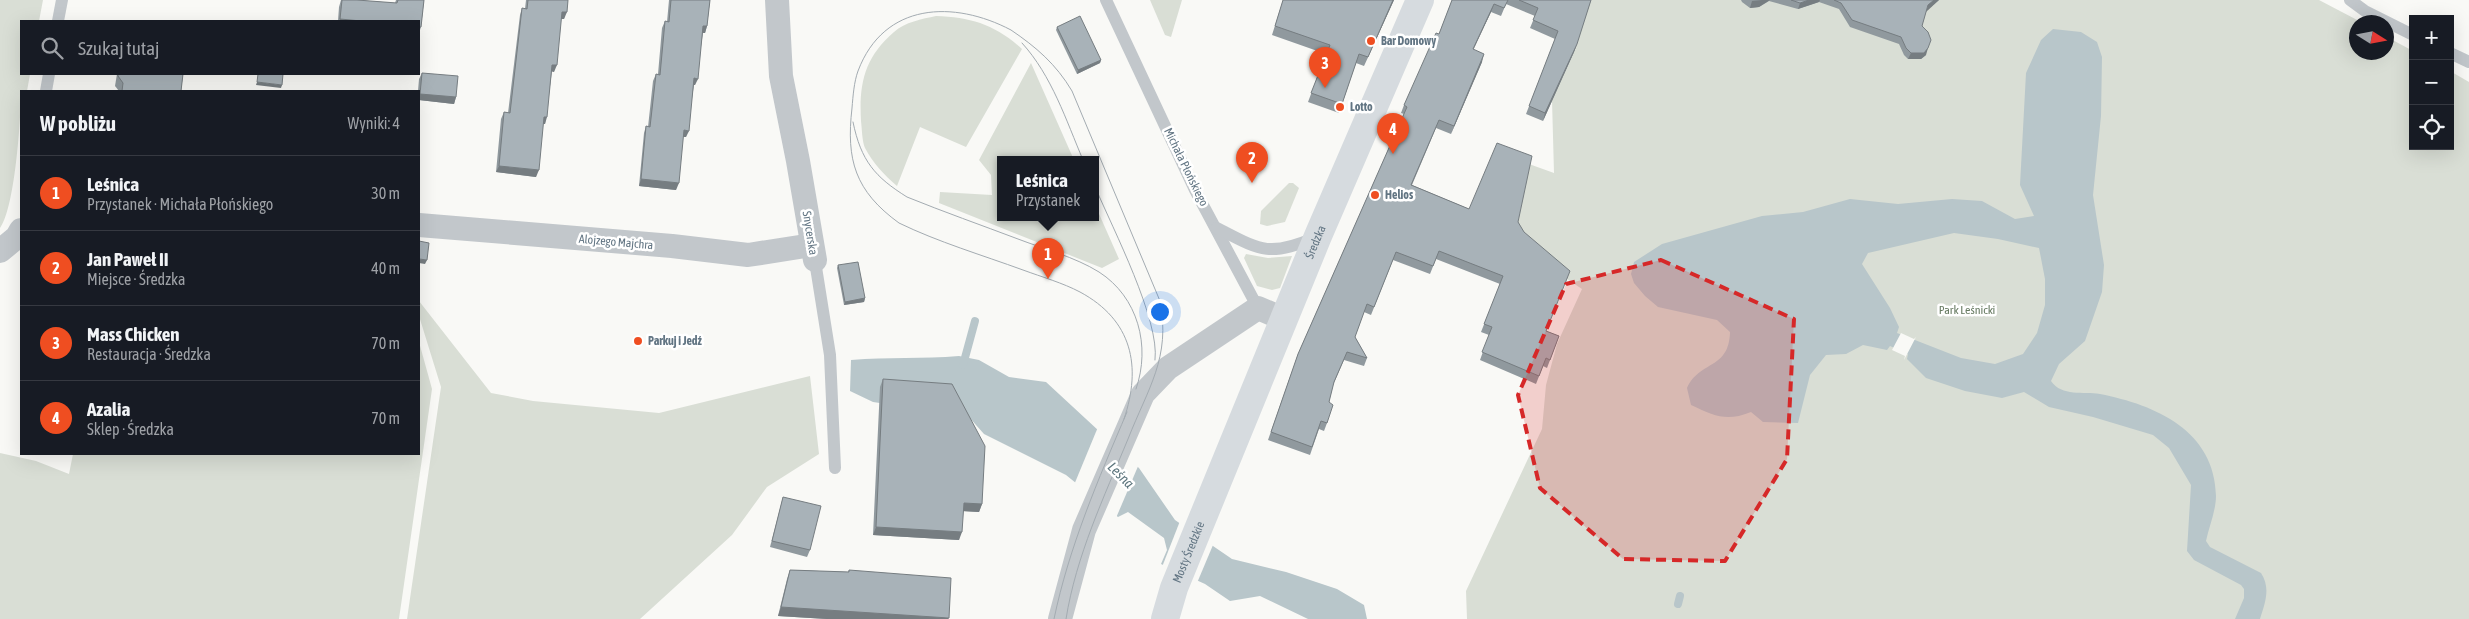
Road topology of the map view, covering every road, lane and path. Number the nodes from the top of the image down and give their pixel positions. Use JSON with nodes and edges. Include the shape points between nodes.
{"nodes":[{"id":1,"x":62,"y":0,"type":"edge"},
{"id":2,"x":777,"y":0,"type":"edge"},
{"id":3,"x":1106,"y":0,"type":"edge"},
{"id":4,"x":1420,"y":0,"type":"edge"},
{"id":5,"x":2350,"y":0,"type":"edge"},
{"id":6,"x":58,"y":20,"type":"edge"},
{"id":7,"x":2409,"y":33,"type":"edge"},
{"id":8,"x":2454,"y":55,"type":"edge"},
{"id":9,"x":2469,"y":62,"type":"edge"},
{"id":10,"x":49,"y":75,"type":"edge"},
{"id":11,"x":46,"y":90,"type":"edge"},
{"id":12,"x":420,"y":225,"type":"edge"},
{"id":13,"x":1216,"y":228,"type":"junction"},
{"id":14,"x":20,"y":232,"type":"edge"},
{"id":15,"x":1318,"y":236,"type":"junction"},
{"id":16,"x":0,"y":251,"type":"edge"},
{"id":17,"x":813,"y":253,"type":"junction"},
{"id":18,"x":1258,"y":308,"type":"junction"},
{"id":19,"x":1284,"y":319,"type":"junction"},
{"id":20,"x":835,"y":468,"type":"dead end"},
{"id":21,"x":1215,"y":486,"type":"joint"},
{"id":22,"x":1060,"y":619,"type":"edge"},
{"id":23,"x":1165,"y":619,"type":"edge"}],
"edges":[{"from":1,"to":6,"type":"lane"},
{"from":2,"to":17,"type":"street","name":"Snycerska","via":[[781,76]]},
{"from":3,"to":13,"type":"lane","name":"Michała Płońskiego"},
{"from":4,"to":15,"type":"main road","name":"Średzka"},
{"from":5,"to":7,"type":"lane"},
{"from":8,"to":9,"type":"lane"},
{"from":10,"to":11,"type":"lane"},
{"from":12,"to":17,"type":"street","name":"Alojzego Majchra","via":[[748,255]]},
{"from":13,"to":15,"type":"lane","via":[[1259,249],[1290,248]]},
{"from":13,"to":18,"type":"lane","name":"Michała Płońskiego"},
{"from":14,"to":16,"type":"street"},
{"from":15,"to":19,"type":"main road","name":"Średzka"},
{"from":17,"to":20,"type":"lane","name":"Snycerska","via":[[830,355]]},
{"from":18,"to":19,"type":"street"},
{"from":18,"to":22,"type":"street","via":[[1168,368],[1143,394],[1084,530]]},
{"from":19,"to":21,"type":"main road","name":"Średzka"},
{"from":21,"to":23,"type":"main road","name":"Mosty Średzkie"}]}
